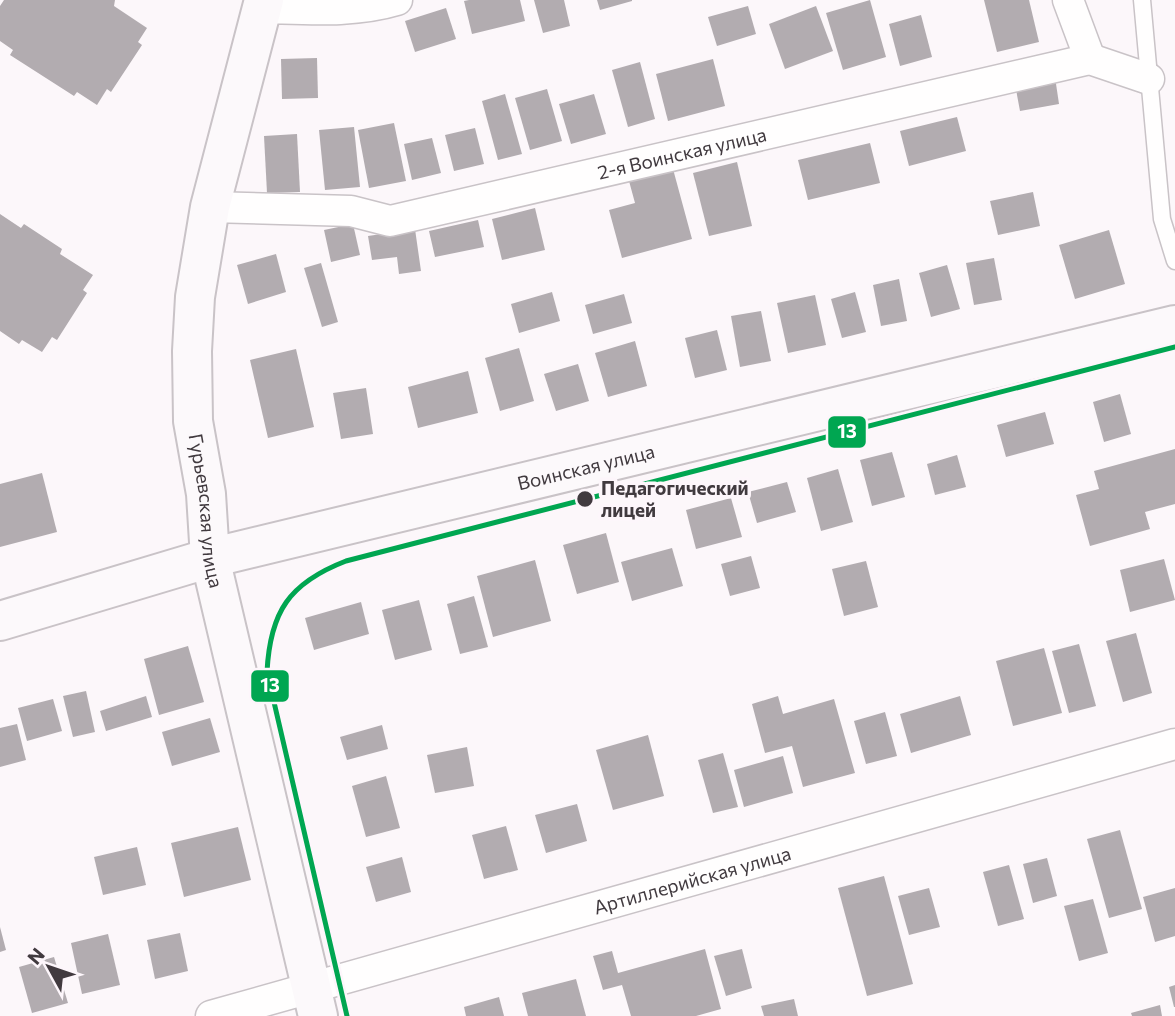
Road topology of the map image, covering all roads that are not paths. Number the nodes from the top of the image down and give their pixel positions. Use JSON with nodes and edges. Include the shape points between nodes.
{"nodes":[{"id":1,"x":397,"y":0,"type":"edge"},
{"id":2,"x":1068,"y":0,"type":"edge"},
{"id":3,"x":1142,"y":0,"type":"edge"},
{"id":4,"x":263,"y":4,"type":"edge"},
{"id":5,"x":1090,"y":59,"type":"junction"},
{"id":6,"x":1149,"y":79,"type":"junction"},
{"id":7,"x":210,"y":207,"type":"junction"},
{"id":8,"x":1175,"y":261,"type":"edge"},
{"id":9,"x":1175,"y":325,"type":"edge"},
{"id":10,"x":209,"y":558,"type":"junction"},
{"id":11,"x":0,"y":621,"type":"edge"},
{"id":12,"x":1175,"y":744,"type":"edge"},
{"id":13,"x":315,"y":1003,"type":"edge"},
{"id":14,"x":211,"y":1016,"type":"edge"}],
"edges":[{"from":1,"to":4,"type":"street","via":[[331,9]]},
{"from":2,"to":5,"type":"street"},
{"from":3,"to":6,"type":"lane"},
{"from":4,"to":7,"type":"street","name":"Гурьевская улица"},
{"from":5,"to":6,"type":"street"},
{"from":5,"to":7,"type":"street","name":"2-я Воинская улица","via":[[390,221],[351,211]]},
{"from":6,"to":8,"type":"lane","via":[[1162,219]]},
{"from":7,"to":10,"type":"street","name":"Гурьевская улица","via":[[191,351],[193,421],[206,494]]},
{"from":9,"to":10,"type":"street","name":"Воинская улица"},
{"from":10,"to":11,"type":"street","name":"Воинская улица"},
{"from":10,"to":13,"type":"street","name":"Гурьевская улица"},
{"from":12,"to":13,"type":"street","name":"Артиллерийская улица"},
{"from":13,"to":14,"type":"street","name":"Артиллерийская улица"}]}
